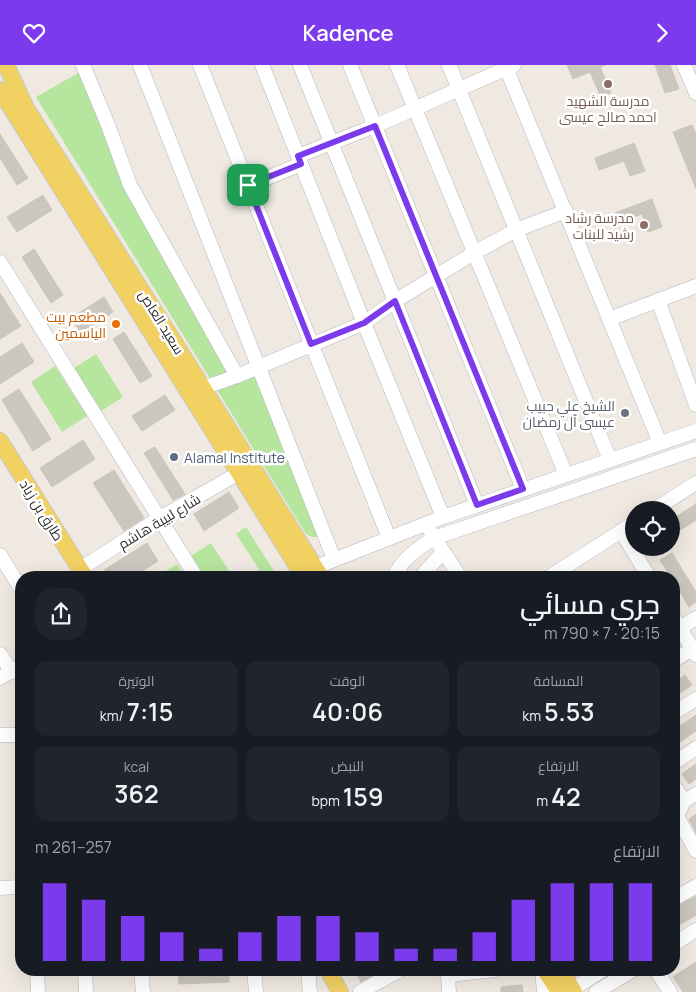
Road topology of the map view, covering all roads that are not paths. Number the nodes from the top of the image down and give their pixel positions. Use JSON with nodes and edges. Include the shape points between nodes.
{"nodes":[{"id":1,"x":6,"y":65,"type":"edge"},
{"id":2,"x":12,"y":65,"type":"edge"},
{"id":3,"x":83,"y":65,"type":"edge"},
{"id":4,"x":140,"y":65,"type":"edge"},
{"id":5,"x":200,"y":65,"type":"edge"},
{"id":6,"x":262,"y":65,"type":"edge"},
{"id":7,"x":300,"y":65,"type":"edge"},
{"id":8,"x":350,"y":65,"type":"edge"},
{"id":9,"x":397,"y":65,"type":"edge"},
{"id":10,"x":449,"y":65,"type":"edge"},
{"id":11,"x":684,"y":65,"type":"edge"},
{"id":12,"x":509,"y":66,"type":"edge"},
{"id":13,"x":0,"y":69,"type":"edge"},
{"id":14,"x":694,"y":84,"type":"edge"},
{"id":15,"x":7,"y":87,"type":"edge"},
{"id":16,"x":459,"y":90,"type":"junction"},
{"id":17,"x":415,"y":109,"type":"junction"},
{"id":18,"x":375,"y":126,"type":"junction"},
{"id":19,"x":331,"y":143,"type":"junction"},
{"id":20,"x":299,"y":160,"type":"junction"},
{"id":21,"x":248,"y":185,"type":"junction"},
{"id":22,"x":566,"y":211,"type":"junction"},
{"id":23,"x":516,"y":230,"type":"junction"},
{"id":24,"x":474,"y":253,"type":"junction"},
{"id":25,"x":0,"y":262,"type":"edge"},
{"id":26,"x":436,"y":277,"type":"junction"},
{"id":27,"x":696,"y":286,"type":"edge"},
{"id":28,"x":658,"y":300,"type":"junction"},
{"id":29,"x":395,"y":301,"type":"junction"},
{"id":30,"x":609,"y":319,"type":"junction"},
{"id":31,"x":364,"y":323,"type":"junction"},
{"id":32,"x":311,"y":344,"type":"junction"},
{"id":33,"x":259,"y":366,"type":"junction"},
{"id":34,"x":237,"y":375,"type":"junction"},
{"id":35,"x":203,"y":388,"type":"junction"},
{"id":36,"x":696,"y":405,"type":"edge"},
{"id":37,"x":690,"y":433,"type":"edge"},
{"id":38,"x":0,"y":441,"type":"edge"},
{"id":39,"x":660,"y":443,"type":"junction"},
{"id":40,"x":695,"y":450,"type":"edge"},
{"id":41,"x":610,"y":460,"type":"junction"},
{"id":42,"x":239,"y":473,"type":"junction"},
{"id":43,"x":566,"y":475,"type":"junction"},
{"id":44,"x":696,"y":483,"type":"edge"},
{"id":45,"x":523,"y":489,"type":"junction"},
{"id":46,"x":668,"y":501,"type":"edge"},
{"id":47,"x":477,"y":505,"type":"junction"},
{"id":48,"x":443,"y":517,"type":"junction"},
{"id":49,"x":160,"y":519,"type":"junction"},
{"id":50,"x":426,"y":524,"type":"junction"},
{"id":51,"x":625,"y":529,"type":"edge"},
{"id":52,"x":621,"y":531,"type":"junction"},
{"id":53,"x":389,"y":538,"type":"junction"},
{"id":54,"x":434,"y":538,"type":"junction"},
{"id":55,"x":443,"y":552,"type":"junction"},
{"id":56,"x":0,"y":555,"type":"edge"},
{"id":57,"x":334,"y":559,"type":"junction"},
{"id":58,"x":81,"y":571,"type":"edge"},
{"id":59,"x":85,"y":571,"type":"edge"},
{"id":60,"x":192,"y":571,"type":"edge"},
{"id":61,"x":309,"y":571,"type":"edge"},
{"id":62,"x":309,"y":571,"type":"edge"},
{"id":63,"x":316,"y":571,"type":"edge"},
{"id":64,"x":398,"y":571,"type":"edge"},
{"id":65,"x":426,"y":571,"type":"edge"},
{"id":66,"x":456,"y":571,"type":"edge"},
{"id":67,"x":561,"y":571,"type":"edge"},
{"id":68,"x":645,"y":571,"type":"edge"},
{"id":69,"x":15,"y":579,"type":"edge"},
{"id":70,"x":696,"y":618,"type":"edge"},
{"id":71,"x":680,"y":622,"type":"edge"},
{"id":72,"x":680,"y":628,"type":"edge"},
{"id":73,"x":694,"y":652,"type":"edge"},
{"id":74,"x":0,"y":654,"type":"edge"},
{"id":75,"x":680,"y":658,"type":"edge"},
{"id":76,"x":11,"y":672,"type":"edge"},
{"id":77,"x":696,"y":699,"type":"edge"},
{"id":78,"x":680,"y":709,"type":"edge"},
{"id":79,"x":0,"y":735,"type":"edge"},
{"id":80,"x":15,"y":735,"type":"edge"},
{"id":81,"x":696,"y":748,"type":"edge"},
{"id":82,"x":680,"y":759,"type":"edge"},
{"id":83,"x":690,"y":798,"type":"edge"},
{"id":84,"x":680,"y":812,"type":"edge"},
{"id":85,"x":680,"y":822,"type":"edge"},
{"id":86,"x":696,"y":851,"type":"edge"},
{"id":87,"x":696,"y":886,"type":"edge"},
{"id":88,"x":15,"y":887,"type":"edge"},
{"id":89,"x":0,"y":888,"type":"edge"},
{"id":90,"x":680,"y":895,"type":"edge"},
{"id":91,"x":696,"y":930,"type":"edge"},
{"id":92,"x":680,"y":940,"type":"edge"},
{"id":93,"x":37,"y":976,"type":"edge"},
{"id":94,"x":85,"y":976,"type":"edge"},
{"id":95,"x":142,"y":976,"type":"edge"},
{"id":96,"x":255,"y":976,"type":"edge"},
{"id":97,"x":309,"y":976,"type":"edge"},
{"id":98,"x":331,"y":976,"type":"edge"},
{"id":99,"x":389,"y":976,"type":"edge"},
{"id":100,"x":446,"y":976,"type":"edge"},
{"id":101,"x":544,"y":976,"type":"edge"},
{"id":102,"x":551,"y":976,"type":"edge"},
{"id":103,"x":563,"y":976,"type":"edge"},
{"id":104,"x":593,"y":976,"type":"edge"},
{"id":105,"x":626,"y":976,"type":"edge"},
{"id":106,"x":660,"y":976,"type":"edge"},
{"id":107,"x":612,"y":988,"type":"edge"},
{"id":108,"x":569,"y":991,"type":"edge"},
{"id":109,"x":38,"y":992,"type":"edge"},
{"id":110,"x":86,"y":992,"type":"edge"},
{"id":111,"x":143,"y":992,"type":"edge"},
{"id":112,"x":256,"y":992,"type":"edge"},
{"id":113,"x":310,"y":992,"type":"edge"},
{"id":114,"x":340,"y":992,"type":"edge"},
{"id":115,"x":360,"y":992,"type":"edge"},
{"id":116,"x":449,"y":992,"type":"edge"},
{"id":117,"x":544,"y":992,"type":"edge"},
{"id":118,"x":596,"y":992,"type":"edge"},
{"id":119,"x":670,"y":992,"type":"edge"}],
"edges":[{"from":1,"to":13,"type":"main road"},
{"from":1,"to":15,"type":"main road","name":"سعيد العاص"},
{"from":2,"to":15,"type":"main road"},
{"from":3,"to":34,"type":"street","via":[[130,185]]},
{"from":4,"to":33,"type":"street"},
{"from":5,"to":21,"type":"street"},
{"from":6,"to":20,"type":"street"},
{"from":7,"to":19,"type":"street"},
{"from":8,"to":18,"type":"street"},
{"from":9,"to":17,"type":"street"},
{"from":10,"to":16,"type":"street"},
{"from":11,"to":14,"type":"street"},
{"from":12,"to":16,"type":"street"},
{"from":12,"to":22,"type":"street"},
{"from":15,"to":35,"type":"main road","name":"سعيد العاص","via":[[26,108]]},
{"from":15,"to":42,"type":"main road"},
{"from":16,"to":17,"type":"street"},
{"from":16,"to":23,"type":"street"},
{"from":17,"to":18,"type":"street"},
{"from":17,"to":24,"type":"street"},
{"from":18,"to":19,"type":"street"},
{"from":18,"to":26,"type":"street"},
{"from":19,"to":20,"type":"street"},
{"from":19,"to":29,"type":"street"},
{"from":20,"to":21,"type":"street"},
{"from":20,"to":31,"type":"street"},
{"from":21,"to":32,"type":"street"},
{"from":22,"to":23,"type":"street"},
{"from":22,"to":30,"type":"street"},
{"from":23,"to":24,"type":"street"},
{"from":23,"to":41,"type":"street"},
{"from":24,"to":26,"type":"street"},
{"from":24,"to":43,"type":"street"},
{"from":25,"to":49,"type":"street"},
{"from":26,"to":29,"type":"street"},
{"from":26,"to":45,"type":"street"},
{"from":27,"to":28,"type":"street"},
{"from":28,"to":30,"type":"street"},
{"from":28,"to":36,"type":"street"},
{"from":29,"to":31,"type":"street"},
{"from":29,"to":47,"type":"street"},
{"from":30,"to":39,"type":"street"},
{"from":31,"to":32,"type":"street"},
{"from":31,"to":48,"type":"street"},
{"from":32,"to":33,"type":"street"},
{"from":32,"to":53,"type":"street"},
{"from":33,"to":34,"type":"street"},
{"from":33,"to":57,"type":"street"},
{"from":34,"to":35,"type":"street"},
{"from":35,"to":61,"type":"main road","name":"سعيد العاص"},
{"from":37,"to":39,"type":"street"},
{"from":37,"to":40,"type":"street"},
{"from":38,"to":58,"type":"main road","name":"طارق بن زياد"},
{"from":39,"to":41,"type":"street"},
{"from":40,"to":54,"type":"street"},
{"from":41,"to":43,"type":"street"},
{"from":42,"to":49,"type":"street","name":"شارع لبيبة هاشم"},
{"from":42,"to":62,"type":"main road"},
{"from":43,"to":45,"type":"street"},
{"from":44,"to":46,"type":"street"},
{"from":45,"to":47,"type":"street"},
{"from":47,"to":48,"type":"street"},
{"from":48,"to":50,"type":"street"},
{"from":49,"to":59,"type":"street","name":"شارع لبيبة هاشم"},
{"from":49,"to":60,"type":"street"},
{"from":50,"to":53,"type":"street"},
{"from":50,"to":54,"type":"street"},
{"from":51,"to":52,"type":"street"},
{"from":52,"to":67,"type":"street"},
{"from":52,"to":68,"type":"street"},
{"from":53,"to":57,"type":"street"},
{"from":54,"to":55,"type":"street"},
{"from":54,"to":64,"type":"street","via":[[406,559]]},
{"from":55,"to":65,"type":"street"},
{"from":55,"to":66,"type":"street"},
{"from":56,"to":69,"type":"street"},
{"from":57,"to":63,"type":"street"},
{"from":70,"to":71,"type":"street"},
{"from":72,"to":73,"type":"street"},
{"from":73,"to":75,"type":"street"},
{"from":74,"to":76,"type":"street"},
{"from":77,"to":78,"type":"street"},
{"from":79,"to":80,"type":"street"},
{"from":81,"to":82,"type":"street"},
{"from":83,"to":84,"type":"street"},
{"from":85,"to":86,"type":"street"},
{"from":87,"to":90,"type":"street"},
{"from":88,"to":89,"type":"street"},
{"from":91,"to":92,"type":"street"},
{"from":93,"to":109,"type":"street"},
{"from":94,"to":110,"type":"street"},
{"from":95,"to":111,"type":"street"},
{"from":96,"to":112,"type":"street"},
{"from":97,"to":113,"type":"street"},
{"from":98,"to":114,"type":"main road"},
{"from":99,"to":115,"type":"street"},
{"from":100,"to":116,"type":"street"},
{"from":101,"to":117,"type":"street"},
{"from":102,"to":108,"type":"main road"},
{"from":103,"to":108,"type":"main road"},
{"from":104,"to":108,"type":"street"},
{"from":105,"to":107,"type":"street"},
{"from":106,"to":119,"type":"street"},
{"from":107,"to":118,"type":"street"}]}
